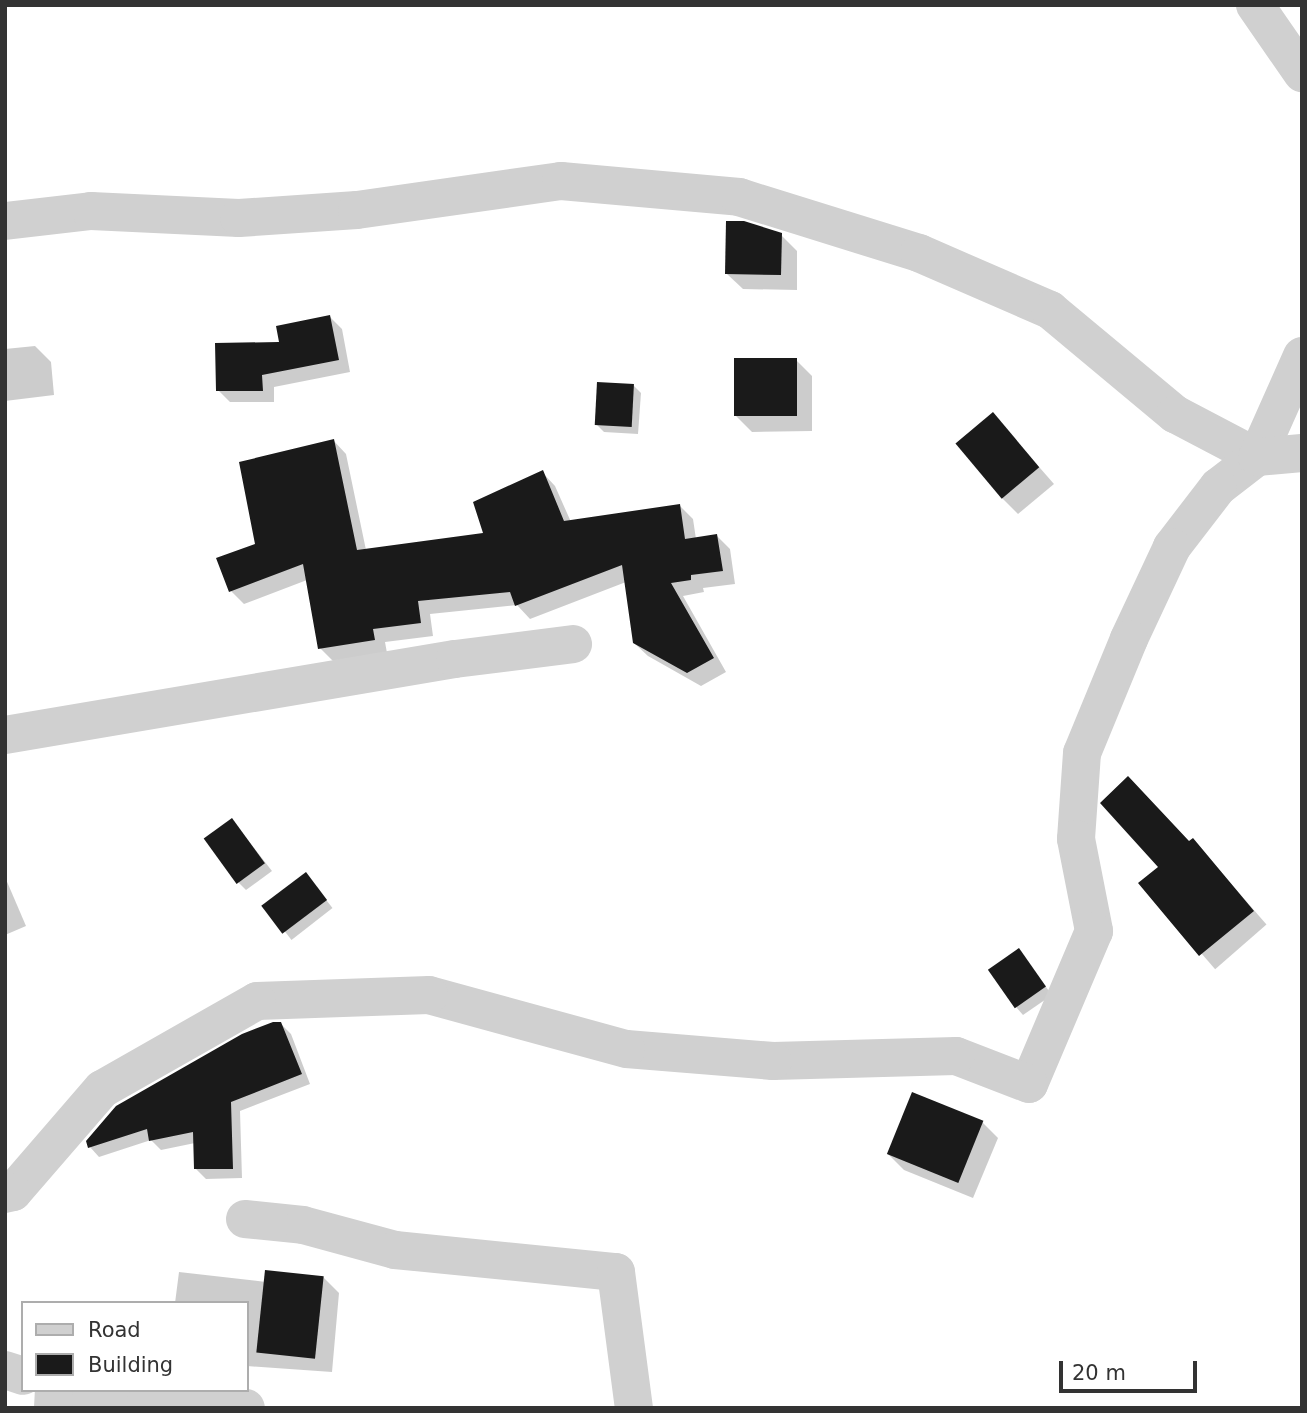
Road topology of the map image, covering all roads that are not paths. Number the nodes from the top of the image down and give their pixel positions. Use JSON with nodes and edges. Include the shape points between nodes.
{"nodes":[{"id":1,"x":1255,"y":5,"type":"edge"},
{"id":2,"x":1302,"y":73,"type":"edge"},
{"id":3,"x":5,"y":220,"type":"edge"},
{"id":4,"x":1302,"y":356,"type":"edge"},
{"id":5,"x":1302,"y":453,"type":"edge"},
{"id":6,"x":1257,"y":457,"type":"junction"},
{"id":7,"x":573,"y":644,"type":"dead end"},
{"id":8,"x":5,"y":734,"type":"edge"},
{"id":9,"x":5,"y":1194,"type":"edge"},
{"id":10,"x":245,"y":1219,"type":"dead end"},
{"id":11,"x":88,"y":1392,"type":"edge"},
{"id":12,"x":246,"y":1408,"type":"edge"},
{"id":13,"x":634,"y":1408,"type":"edge"}],
"edges":[{"from":1,"to":2,"type":"street"},
{"from":3,"to":6,"type":"street","via":[[91,211],[239,218],[357,210],[561,181],[738,197],[919,253],[1050,310],[1175,414]]},
{"from":4,"to":6,"type":"street"},
{"from":5,"to":6,"type":"street"},
{"from":6,"to":9,"type":"street","via":[[1218,487],[1172,547],[1082,753],[1076,839],[1094,931],[1029,1084],[956,1056],[774,1061],[626,1049],[429,995],[257,1002],[102,1089],[13,1192]]},
{"from":7,"to":8,"type":"street","via":[[455,659]]},
{"from":10,"to":13,"type":"street","via":[[303,1225],[395,1250],[615,1272]]},
{"from":11,"to":12,"type":"street","via":[[146,1402]]}]}
